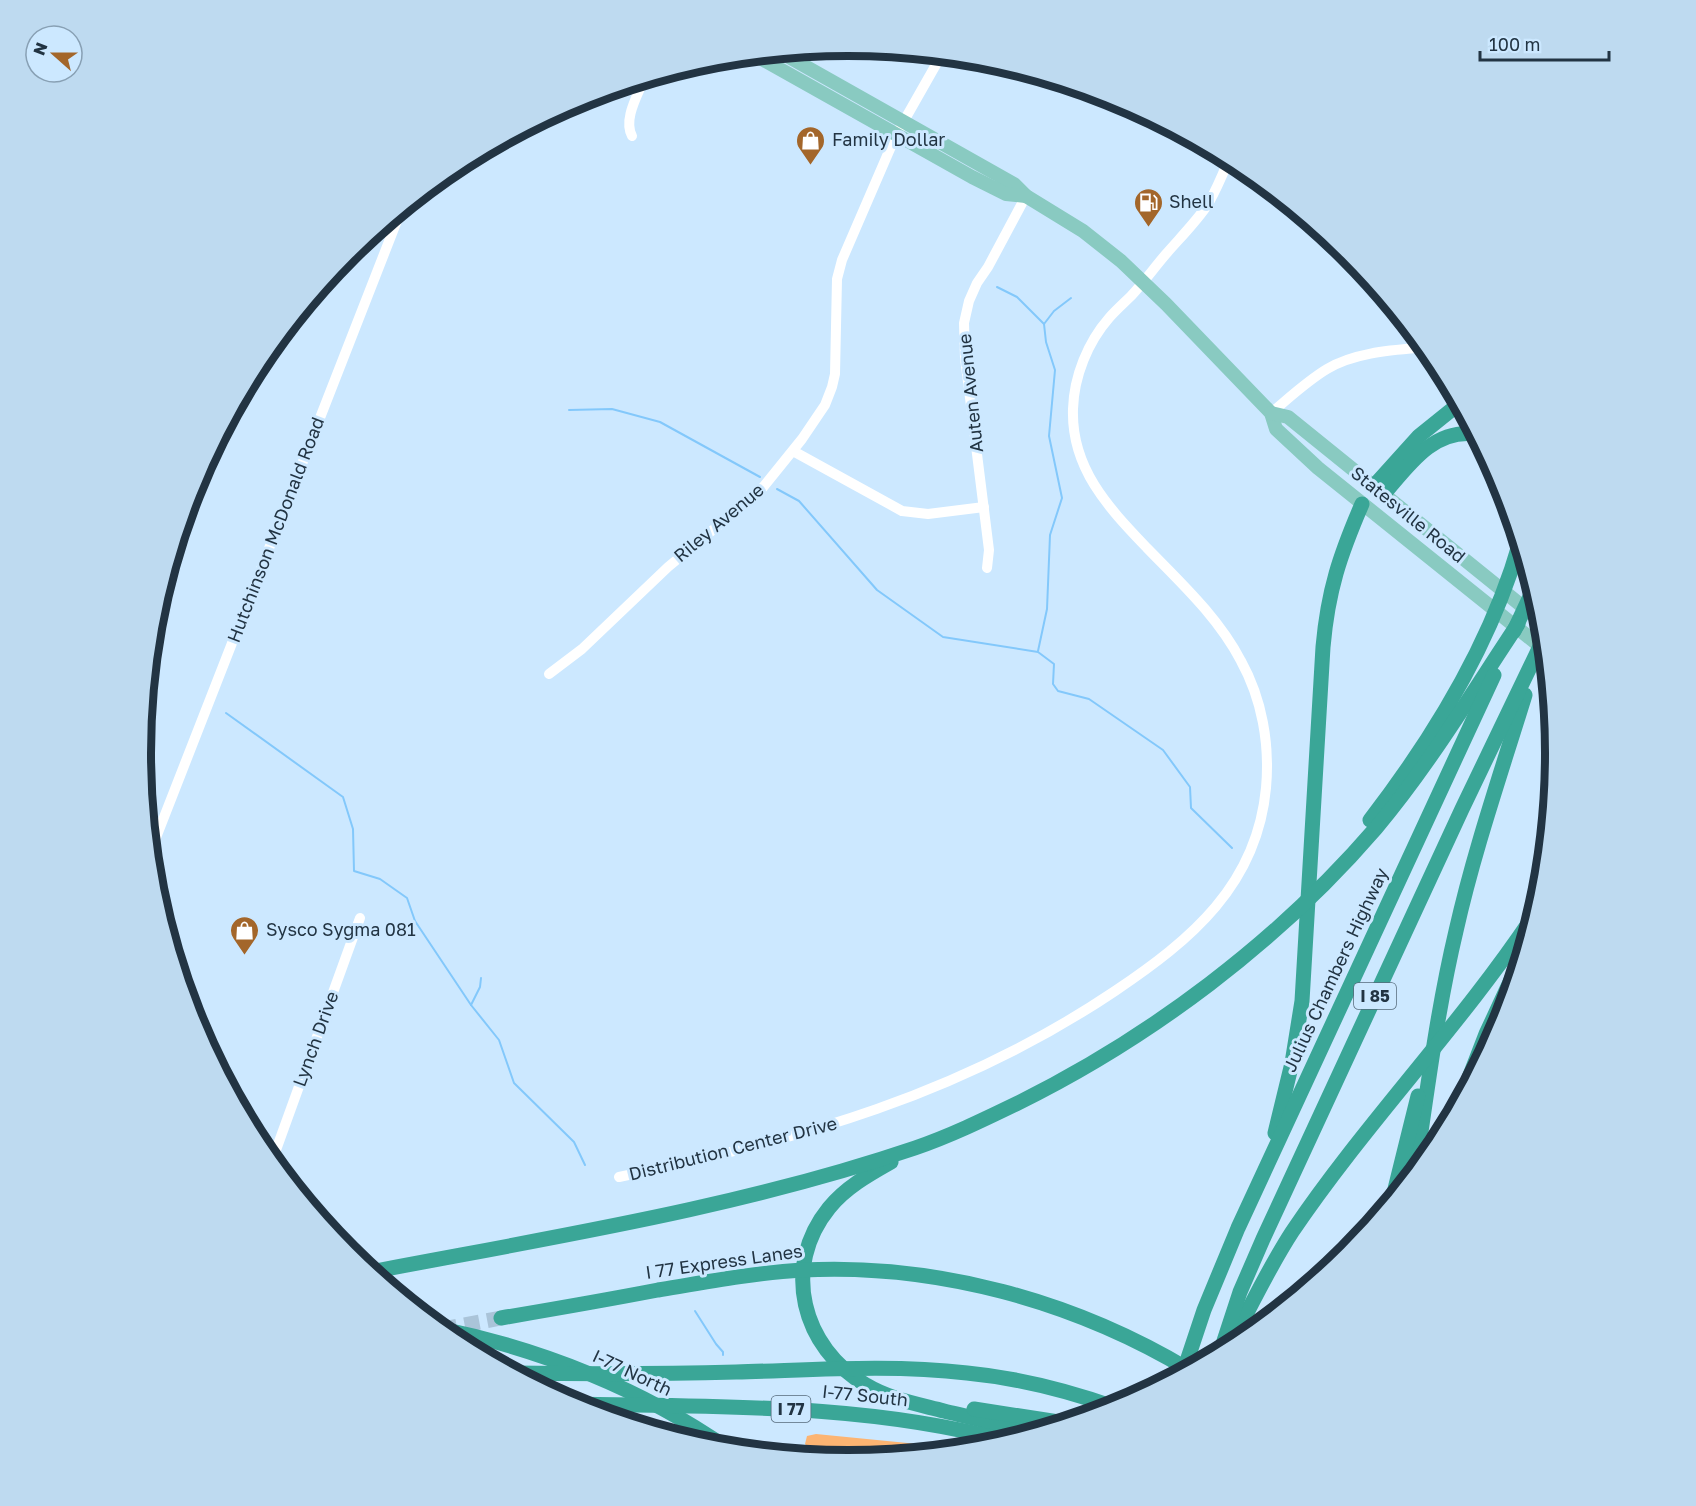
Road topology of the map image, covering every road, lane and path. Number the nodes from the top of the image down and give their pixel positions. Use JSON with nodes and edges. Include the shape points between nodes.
{"nodes":[{"id":1,"x":791,"y":58,"type":"edge"},
{"id":2,"x":764,"y":60,"type":"edge"},
{"id":3,"x":938,"y":61,"type":"edge"},
{"id":4,"x":641,"y":88,"type":"edge"},
{"id":5,"x":903,"y":121,"type":"junction"},
{"id":6,"x":897,"y":135,"type":"junction"},
{"id":7,"x":632,"y":136,"type":"dead end"},
{"id":8,"x":1226,"y":167,"type":"edge"},
{"id":9,"x":1026,"y":196,"type":"junction"},
{"id":10,"x":395,"y":223,"type":"edge"},
{"id":11,"x":1143,"y":281,"type":"junction"},
{"id":12,"x":1416,"y":348,"type":"edge"},
{"id":13,"x":1454,"y":408,"type":"edge"},
{"id":14,"x":1271,"y":413,"type":"junction"},
{"id":15,"x":1468,"y":434,"type":"edge"},
{"id":16,"x":793,"y":451,"type":"junction"},
{"id":17,"x":1378,"y":491,"type":"junction"},
{"id":18,"x":1362,"y":504,"type":"junction"},
{"id":19,"x":984,"y":507,"type":"junction"},
{"id":20,"x":1516,"y":553,"type":"edge"},
{"id":21,"x":987,"y":568,"type":"dead end"},
{"id":22,"x":1528,"y":601,"type":"edge"},
{"id":23,"x":1531,"y":614,"type":"edge"},
{"id":24,"x":1518,"y":624,"type":"junction"},
{"id":25,"x":1536,"y":638,"type":"edge"},
{"id":26,"x":1539,"y":655,"type":"edge"},
{"id":27,"x":1539,"y":658,"type":"edge"},
{"id":28,"x":549,"y":674,"type":"dead end"},
{"id":29,"x":156,"y":839,"type":"edge"},
{"id":30,"x":1287,"y":917,"type":"junction"},
{"id":31,"x":360,"y":918,"type":"dead end"},
{"id":32,"x":1523,"y":930,"type":"edge"},
{"id":33,"x":1435,"y":1039,"type":"junction"},
{"id":34,"x":917,"y":1148,"type":"junction"},
{"id":35,"x":276,"y":1151,"type":"edge"},
{"id":36,"x":1418,"y":1155,"type":"edge"},
{"id":37,"x":1266,"y":1167,"type":"junction"},
{"id":38,"x":619,"y":1177,"type":"dead end"},
{"id":39,"x":1396,"y":1184,"type":"edge"},
{"id":40,"x":381,"y":1270,"type":"edge"},
{"id":41,"x":501,"y":1318,"type":"tunnel mouth"},
{"id":42,"x":1237,"y":1332,"type":"edge"},
{"id":43,"x":461,"y":1333,"type":"edge"},
{"id":44,"x":1224,"y":1340,"type":"edge"},
{"id":45,"x":1187,"y":1363,"type":"edge"},
{"id":46,"x":1181,"y":1365,"type":"edge"},
{"id":47,"x":529,"y":1373,"type":"edge"},
{"id":48,"x":906,"y":1401,"type":"junction"},
{"id":49,"x":1100,"y":1403,"type":"edge"},
{"id":50,"x":601,"y":1404,"type":"edge"},
{"id":51,"x":1048,"y":1421,"type":"edge"},
{"id":52,"x":691,"y":1424,"type":"junction"},
{"id":53,"x":1018,"y":1429,"type":"edge"},
{"id":54,"x":700,"y":1434,"type":"edge"},
{"id":55,"x":709,"y":1436,"type":"edge"},
{"id":56,"x":987,"y":1436,"type":"edge"}],
"edges":[{"from":1,"to":5,"type":"main road","name":"Statesville Road"},
{"from":2,"to":6,"type":"main road","name":"Statesville Road"},
{"from":3,"to":5,"type":"street","name":"Riley Avenue"},
{"from":4,"to":7,"type":"street","via":[[629,118]]},
{"from":5,"to":6,"type":"street","name":"Riley Avenue"},
{"from":5,"to":9,"type":"main road","name":"Statesville Road","via":[[1014,184]]},
{"from":6,"to":9,"type":"main road","name":"Statesville Road","via":[[1006,194]]},
{"from":6,"to":16,"type":"street","name":"Riley Avenue","via":[[846,247],[837,279],[832,387],[825,405]]},
{"from":8,"to":11,"type":"street","name":"Distribution Center Drive","via":[[1207,206]]},
{"from":9,"to":11,"type":"main road","name":"Statesville Road","via":[[1083,231]]},
{"from":9,"to":19,"type":"street","name":"Auten Avenue","via":[[977,283],[963,323]]},
{"from":10,"to":29,"type":"street","name":"Hutchinson McDonald Road"},
{"from":11,"to":14,"type":"main road","name":"Statesville Road"},
{"from":11,"to":38,"type":"street","name":"Distribution Center Drive","via":[[1101,328],[1083,362],[1074,397],[1075,435],[1087,473],[1100,496],[1211,616],[1241,661],[1255,693],[1267,746],[1267,783],[1257,833],[1236,879],[1199,926],[1150,967],[1072,1018],[987,1064],[835,1124],[738,1152]]},
{"from":12,"to":14,"type":"street","via":[[1342,362],[1314,378]]},
{"from":13,"to":17,"type":"highway","via":[[1419,436]]},
{"from":14,"to":17,"type":"main road","name":"Statesville Road","via":[[1288,417]]},
{"from":14,"to":18,"type":"main road","name":"Statesville Road","via":[[1276,429]]},
{"from":15,"to":17,"type":"highway","via":[[1456,434],[1431,445]]},
{"from":16,"to":19,"type":"street","via":[[902,511],[928,514]]},
{"from":16,"to":28,"type":"street","name":"Riley Avenue","via":[[760,491]]},
{"from":17,"to":18,"type":"main road"},
{"from":17,"to":23,"type":"main road","name":"Statesville Road"},
{"from":18,"to":25,"type":"main road","name":"Statesville Road"},
{"from":18,"to":37,"type":"highway","via":[[1338,562],[1327,606],[1303,990],[1296,1041]]},
{"from":19,"to":21,"type":"street","name":"Auten Avenue"},
{"from":20,"to":30,"type":"highway","via":[[1483,638],[1434,729],[1364,828]]},
{"from":22,"to":24,"type":"highway","name":"Julius Chambers Highway","number":"I 85"},
{"from":24,"to":30,"type":"highway","via":[[1395,805],[1333,874]]},
{"from":24,"to":37,"type":"highway","name":"Julius Chambers Highway","number":"I 85"},
{"from":26,"to":44,"type":"highway","number":"I 85","via":[[1462,809],[1263,1239]]},
{"from":27,"to":33,"type":"highway","via":[[1469,878]]},
{"from":30,"to":34,"type":"highway","via":[[1208,985],[1114,1050],[1013,1106]]},
{"from":31,"to":35,"type":"street","name":"Lynch Drive"},
{"from":32,"to":42,"type":"highway","via":[[1291,1234]]},
{"from":33,"to":36,"type":"highway"},
{"from":33,"to":39,"type":"highway"},
{"from":34,"to":40,"type":"highway","via":[[714,1205]]},
{"from":34,"to":48,"type":"highway","via":[[866,1176],[834,1202],[813,1234],[803,1274],[808,1315],[822,1346],[856,1379]]},
{"from":37,"to":45,"type":"highway","name":"Julius Chambers Highway","number":"I 85","via":[[1215,1282]]},
{"from":41,"to":46,"type":"highway","name":"I 77 Express Lanes","via":[[780,1272],[872,1271],[998,1291],[1074,1315]]},
{"from":43,"to":52,"type":"highway","name":"I-77 North","via":[[560,1362]]},
{"from":47,"to":49,"type":"highway","number":"I 77","via":[[942,1370],[1004,1378]]},
{"from":48,"to":51,"type":"highway"},
{"from":48,"to":53,"type":"highway"},
{"from":50,"to":56,"type":"highway","name":"I-77 South","number":"I 77","via":[[832,1411],[924,1422]]},
{"from":52,"to":54,"type":"highway"},
{"from":52,"to":55,"type":"highway","name":"I-77 North"}]}
